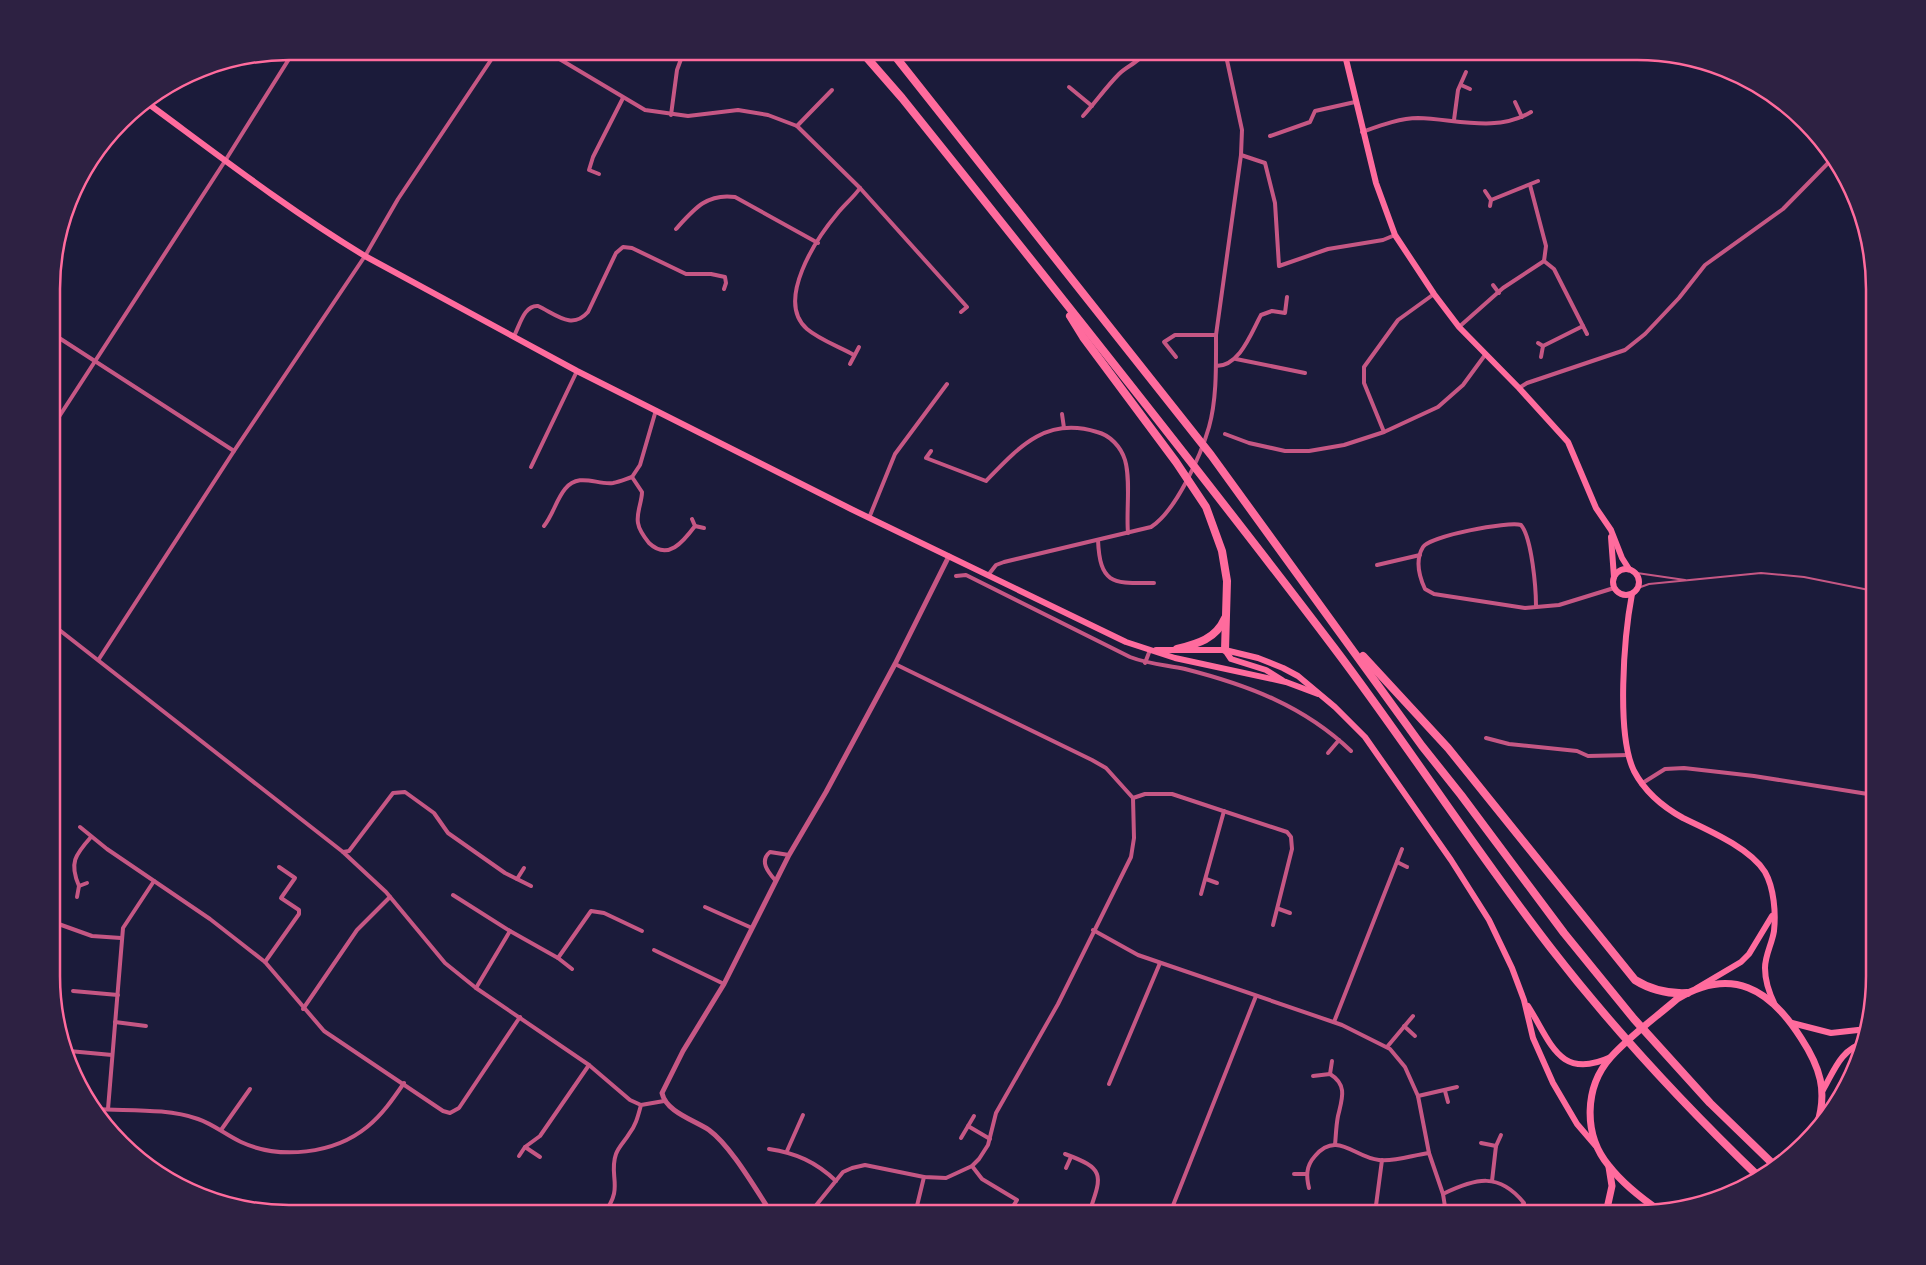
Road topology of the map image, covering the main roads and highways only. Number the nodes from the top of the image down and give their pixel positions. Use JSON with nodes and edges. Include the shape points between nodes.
{"nodes":[{"id":1,"x":869,"y":60,"type":"edge"},
{"id":2,"x":899,"y":60,"type":"edge"},
{"id":3,"x":1346,"y":60,"type":"edge"},
{"id":4,"x":151,"y":106,"type":"edge"},
{"id":5,"x":1053,"y":287,"type":"junction"},
{"id":6,"x":1610,"y":530,"type":"junction"},
{"id":7,"x":1630,"y":569,"type":"junction"},
{"id":8,"x":1614,"y":577,"type":"junction"},
{"id":9,"x":1632,"y":594,"type":"junction"},
{"id":10,"x":1623,"y":595,"type":"junction"},
{"id":11,"x":1226,"y":614,"type":"junction"},
{"id":12,"x":1629,"y":619,"type":"junction"},
{"id":13,"x":1340,"y":630,"type":"junction"},
{"id":14,"x":1177,"y":649,"type":"junction"},
{"id":15,"x":1150,"y":650,"type":"junction"},
{"id":16,"x":1225,"y":650,"type":"junction"},
{"id":17,"x":1286,"y":682,"type":"junction"},
{"id":18,"x":1318,"y":694,"type":"junction"},
{"id":19,"x":1773,"y":915,"type":"junction"},
{"id":20,"x":1697,"y":988,"type":"junction"},
{"id":21,"x":1687,"y":993,"type":"junction"},
{"id":22,"x":1524,"y":1000,"type":"junction"},
{"id":23,"x":1775,"y":1005,"type":"junction"},
{"id":24,"x":1792,"y":1023,"type":"junction"},
{"id":25,"x":1859,"y":1030,"type":"edge"},
{"id":26,"x":1855,"y":1047,"type":"edge"},
{"id":27,"x":1612,"y":1056,"type":"junction"},
{"id":28,"x":1823,"y":1090,"type":"junction"},
{"id":29,"x":1820,"y":1113,"type":"edge"},
{"id":30,"x":1598,"y":1148,"type":"junction"},
{"id":31,"x":1771,"y":1162,"type":"edge"},
{"id":32,"x":1608,"y":1165,"type":"junction"},
{"id":33,"x":1754,"y":1172,"type":"edge"},
{"id":34,"x":1608,"y":1205,"type":"edge"},
{"id":35,"x":1652,"y":1205,"type":"edge"}],
"edges":[{"from":1,"to":5,"type":"highway"},
{"from":2,"to":13,"type":"highway","via":[[1211,455]]},
{"from":3,"to":6,"type":"main road","via":[[1376,183],[1395,235],[1459,328],[1568,442],[1596,508]]},
{"from":4,"to":15,"type":"main road","via":[[365,256],[577,371],[869,518],[1126,642]]},
{"from":5,"to":11,"type":"highway","via":[[1083,337],[1206,507],[1222,551]]},
{"from":5,"to":33,"type":"highway","via":[[1338,653],[1550,948],[1699,1120]]},
{"from":6,"to":7,"type":"main road"},
{"from":6,"to":8,"type":"main road"},
{"from":7,"to":8,"type":"main road","via":[[1622,569]]},
{"from":7,"to":9,"type":"main road","via":[[1640,580]]},
{"from":8,"to":10,"type":"main road","via":[[1614,588]]},
{"from":9,"to":10,"type":"main road"},
{"from":9,"to":12,"type":"main road"},
{"from":10,"to":12,"type":"main road"},
{"from":11,"to":14,"type":"highway","via":[[1218,630],[1209,638]]},
{"from":11,"to":16,"type":"highway"},
{"from":12,"to":19,"type":"main road","via":[[1624,713],[1633,769],[1641,784],[1668,809],[1716,834],[1756,862],[1770,886]]},
{"from":13,"to":21,"type":"highway","via":[[1448,748],[1628,974],[1646,987],[1662,992]]},
{"from":13,"to":31,"type":"highway","via":[[1422,746],[1564,933],[1634,1019],[1710,1103]]},
{"from":14,"to":15,"type":"main road"},
{"from":14,"to":16,"type":"main road"},
{"from":15,"to":17,"type":"main road"},
{"from":16,"to":17,"type":"main road","via":[[1230,659],[1266,670]]},
{"from":16,"to":18,"type":"main road","via":[[1283,668],[1298,676]]},
{"from":17,"to":18,"type":"main road"},
{"from":18,"to":22,"type":"main road","via":[[1352,722],[1375,749],[1451,860],[1502,944]]},
{"from":19,"to":20,"type":"main road","via":[[1749,954]]},
{"from":19,"to":23,"type":"main road","via":[[1774,931],[1764,967]]},
{"from":20,"to":21,"type":"highway"},
{"from":20,"to":23,"type":"highway","via":[[1732,984],[1750,988]]},
{"from":21,"to":27,"type":"highway"},
{"from":22,"to":27,"type":"main road","via":[[1551,1046],[1565,1060],[1583,1064]]},
{"from":22,"to":30,"type":"main road","via":[[1533,1038],[1553,1083],[1576,1124]]},
{"from":23,"to":24,"type":"highway"},
{"from":24,"to":25,"type":"main road","via":[[1831,1033]]},
{"from":24,"to":28,"type":"highway","via":[[1815,1061]]},
{"from":26,"to":28,"type":"main road","via":[[1842,1057]]},
{"from":27,"to":30,"type":"highway","via":[[1595,1084],[1590,1104]]},
{"from":28,"to":29,"type":"highway"},
{"from":30,"to":32,"type":"highway"},
{"from":32,"to":34,"type":"highway","via":[[1612,1186]]},
{"from":32,"to":35,"type":"highway"}]}
